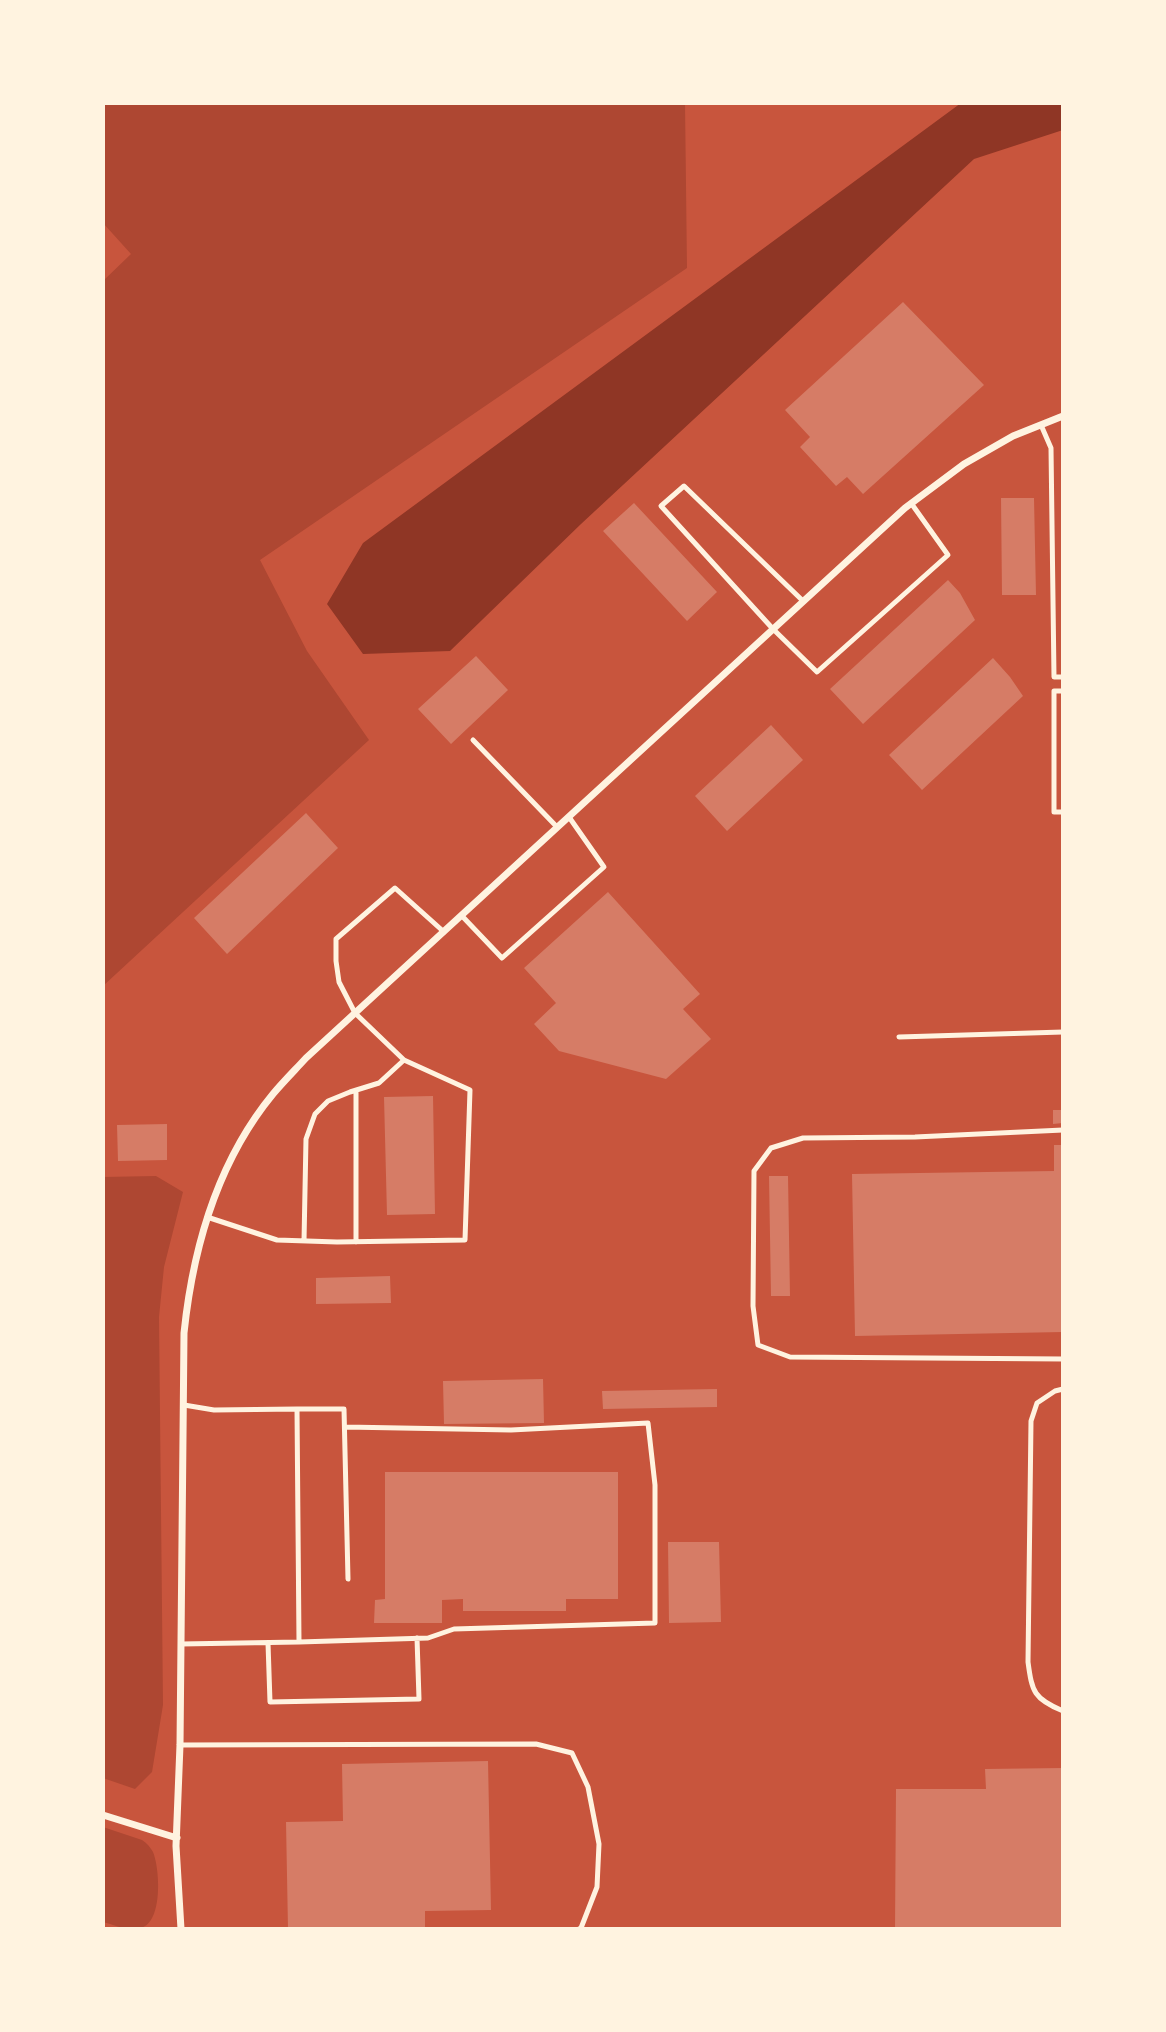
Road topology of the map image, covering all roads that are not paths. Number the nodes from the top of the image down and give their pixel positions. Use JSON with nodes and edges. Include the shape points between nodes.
{"nodes":[{"id":1,"x":1063,"y":416,"type":"edge"},
{"id":2,"x":1041,"y":425,"type":"junction"},
{"id":3,"x":911,"y":503,"type":"junction"},
{"id":4,"x":803,"y":601,"type":"junction"},
{"id":5,"x":773,"y":629,"type":"junction"},
{"id":6,"x":1063,"y":677,"type":"edge"},
{"id":7,"x":1063,"y":691,"type":"edge"},
{"id":8,"x":473,"y":740,"type":"dead end"},
{"id":9,"x":1063,"y":812,"type":"edge"},
{"id":10,"x":569,"y":817,"type":"junction"},
{"id":11,"x":557,"y":827,"type":"junction"},
{"id":12,"x":461,"y":916,"type":"junction"},
{"id":13,"x":443,"y":932,"type":"junction"},
{"id":14,"x":355,"y":1013,"type":"junction"},
{"id":15,"x":1063,"y":1032,"type":"edge"},
{"id":16,"x":899,"y":1037,"type":"dead end"},
{"id":17,"x":404,"y":1060,"type":"junction"},
{"id":18,"x":356,"y":1090,"type":"junction"},
{"id":19,"x":1063,"y":1130,"type":"edge"},
{"id":20,"x":207,"y":1217,"type":"junction"},
{"id":21,"x":304,"y":1241,"type":"junction"},
{"id":22,"x":356,"y":1242,"type":"junction"},
{"id":23,"x":1063,"y":1359,"type":"edge"},
{"id":24,"x":1063,"y":1389,"type":"edge"},
{"id":25,"x":184,"y":1405,"type":"junction"},
{"id":26,"x":297,"y":1409,"type":"junction"},
{"id":27,"x":345,"y":1427,"type":"junction"},
{"id":28,"x":348,"y":1579,"type":"dead end"},
{"id":29,"x":417,"y":1638,"type":"junction"},
{"id":30,"x":299,"y":1642,"type":"junction"},
{"id":31,"x":268,"y":1643,"type":"junction"},
{"id":32,"x":181,"y":1644,"type":"junction"},
{"id":33,"x":1063,"y":1711,"type":"edge"},
{"id":34,"x":180,"y":1745,"type":"junction"},
{"id":35,"x":103,"y":1815,"type":"edge"},
{"id":36,"x":177,"y":1838,"type":"junction"},
{"id":37,"x":181,"y":1929,"type":"edge"},
{"id":38,"x":579,"y":1929,"type":"edge"}],
"edges":[{"from":1,"to":2,"type":"street"},
{"from":2,"to":3,"type":"street","via":[[964,464]]},
{"from":2,"to":6,"type":"lane","via":[[1051,448],[1054,677]]},
{"from":3,"to":4,"type":"street"},
{"from":3,"to":5,"type":"lane","via":[[948,555],[817,672]]},
{"from":4,"to":5,"type":"street"},
{"from":4,"to":5,"type":"lane","via":[[684,486],[661,506]]},
{"from":5,"to":10,"type":"street"},
{"from":7,"to":9,"type":"lane","via":[[1054,691],[1054,812]]},
{"from":8,"to":11,"type":"lane"},
{"from":10,"to":11,"type":"street"},
{"from":10,"to":12,"type":"lane","via":[[604,867],[502,958]]},
{"from":11,"to":12,"type":"street"},
{"from":12,"to":13,"type":"street"},
{"from":13,"to":14,"type":"street"},
{"from":13,"to":14,"type":"lane","via":[[395,888],[336,939],[339,982]]},
{"from":14,"to":17,"type":"lane"},
{"from":14,"to":20,"type":"street","via":[[272,1095],[228,1163]]},
{"from":15,"to":16,"type":"lane"},
{"from":17,"to":18,"type":"lane","via":[[379,1083]]},
{"from":17,"to":22,"type":"lane","via":[[470,1090],[466,1240]]},
{"from":18,"to":21,"type":"lane","via":[[328,1101],[315,1114],[306,1139]]},
{"from":18,"to":22,"type":"lane"},
{"from":19,"to":23,"type":"lane","via":[[803,1138],[771,1148],[754,1171],[753,1306],[758,1345],[790,1357]]},
{"from":20,"to":21,"type":"lane","via":[[277,1240]]},
{"from":20,"to":25,"type":"street","via":[[188,1298]]},
{"from":21,"to":22,"type":"lane"},
{"from":24,"to":33,"type":"lane","via":[[1037,1402],[1031,1421],[1027,1662],[1031,1686],[1043,1703]]},
{"from":25,"to":26,"type":"lane","via":[[214,1410]]},
{"from":25,"to":32,"type":"street"},
{"from":26,"to":27,"type":"lane","via":[[344,1409]]},
{"from":26,"to":30,"type":"lane"},
{"from":27,"to":28,"type":"lane"},
{"from":27,"to":29,"type":"lane","via":[[511,1430],[649,1423],[655,1485],[655,1623],[454,1629]]},
{"from":29,"to":30,"type":"lane"},
{"from":29,"to":31,"type":"lane","via":[[419,1699],[270,1702]]},
{"from":30,"to":31,"type":"lane"},
{"from":31,"to":32,"type":"lane"},
{"from":32,"to":34,"type":"street"},
{"from":34,"to":36,"type":"street"},
{"from":34,"to":38,"type":"lane","via":[[536,1744],[572,1753],[588,1787],[599,1844],[597,1887]]},
{"from":35,"to":36,"type":"street"},
{"from":36,"to":37,"type":"street"}]}
